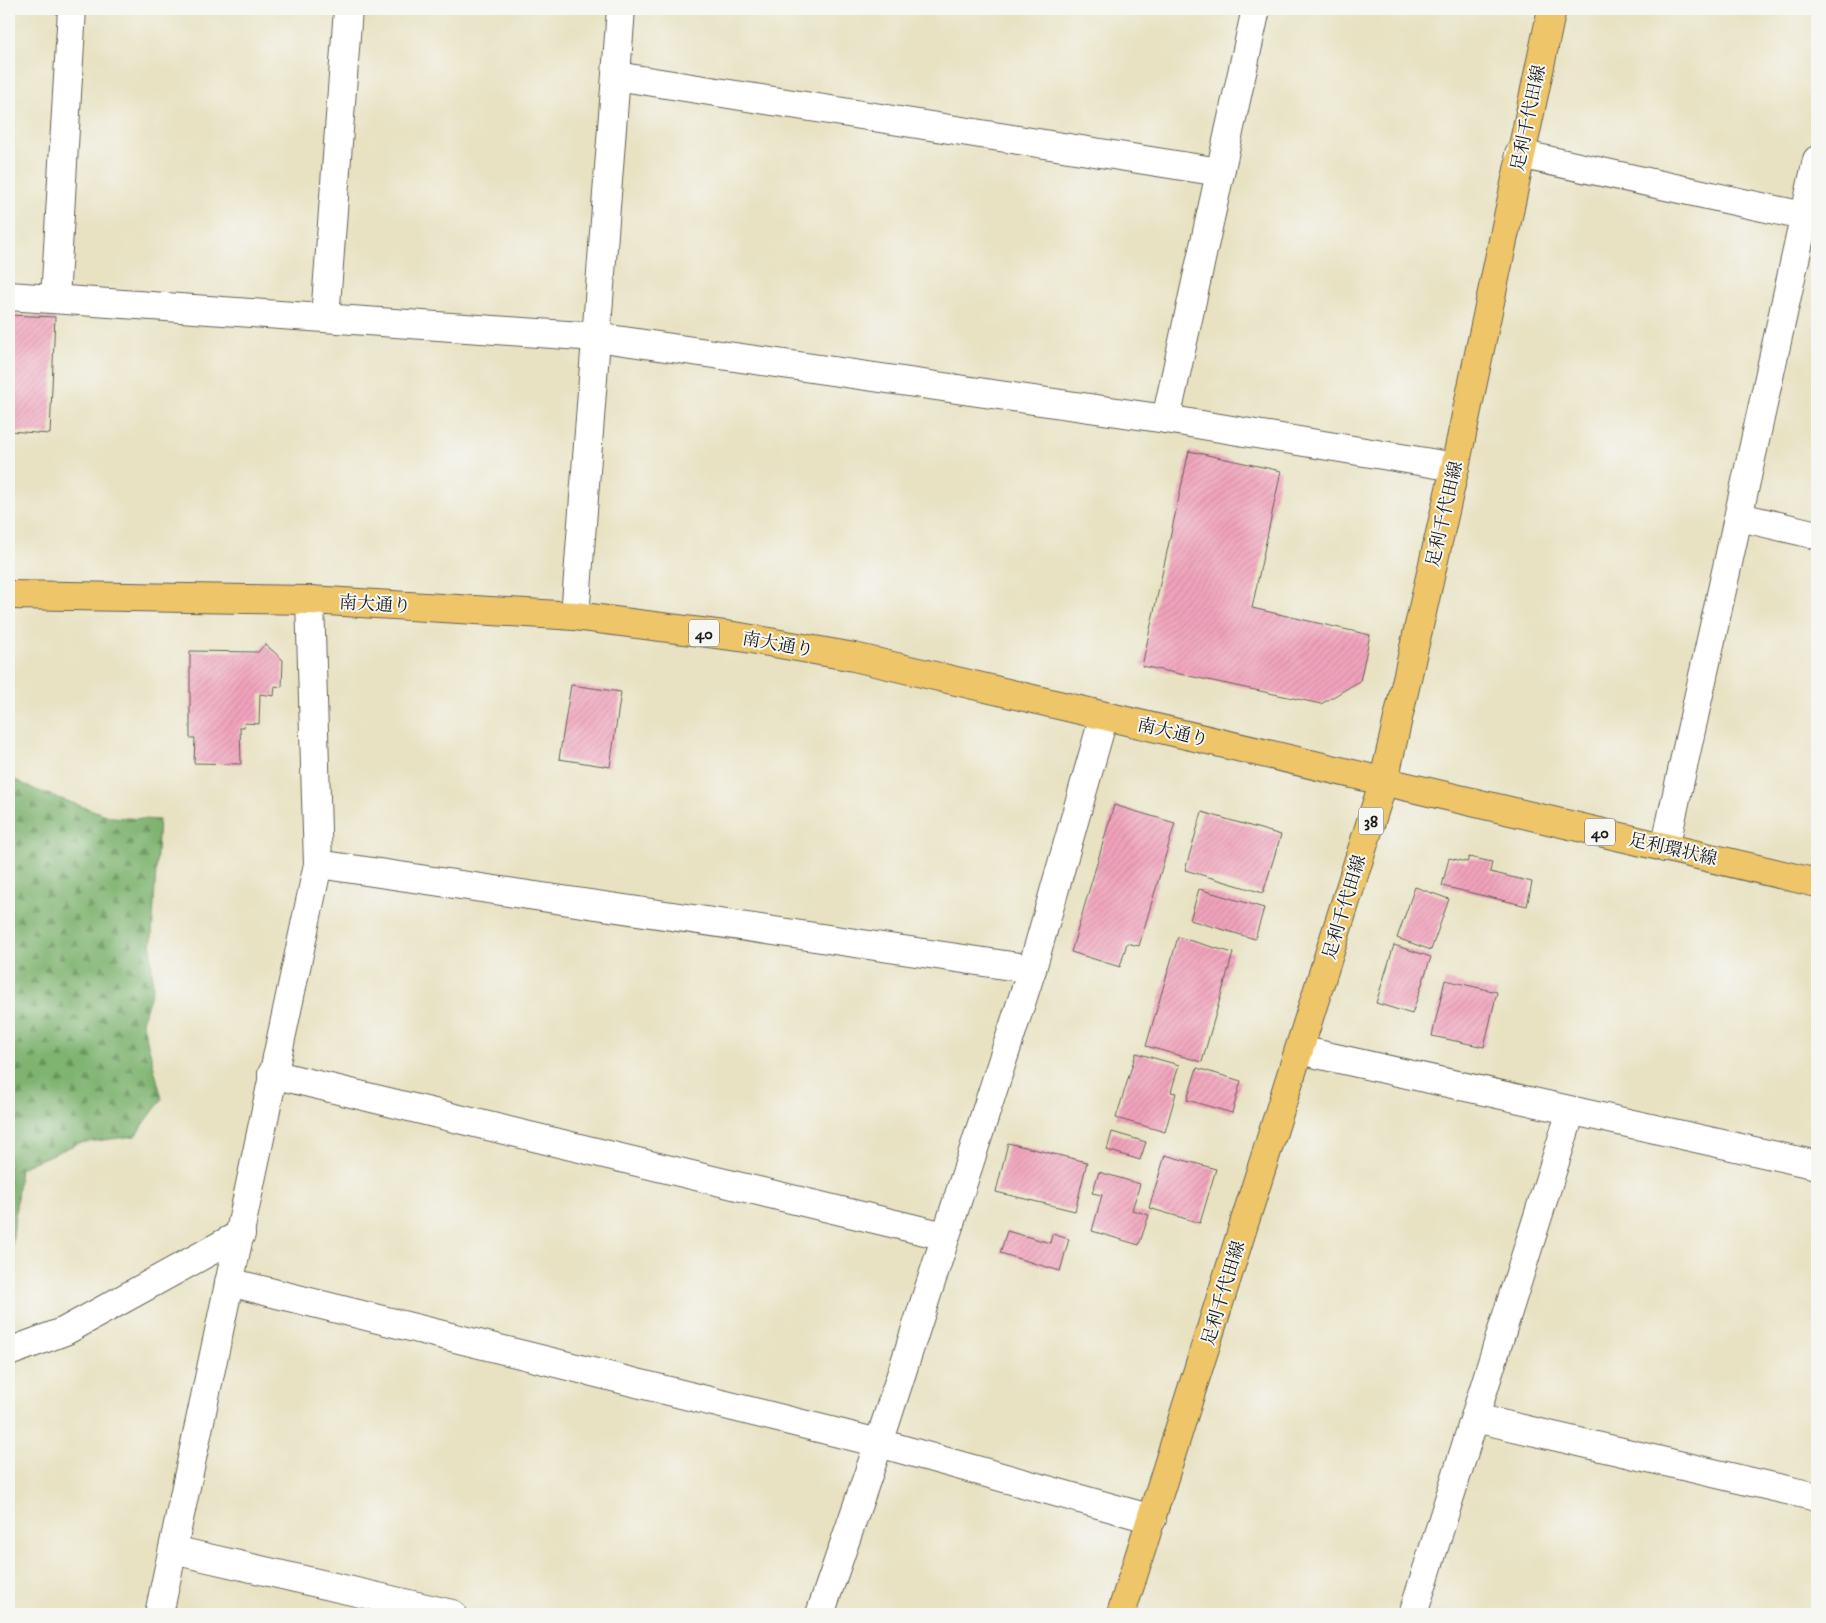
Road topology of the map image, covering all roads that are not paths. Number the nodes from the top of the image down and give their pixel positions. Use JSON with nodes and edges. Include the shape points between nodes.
{"nodes":[{"id":1,"x":72,"y":9,"type":"edge"},
{"id":2,"x":348,"y":9,"type":"edge"},
{"id":3,"x":621,"y":9,"type":"edge"},
{"id":4,"x":1256,"y":9,"type":"edge"},
{"id":5,"x":1552,"y":9,"type":"edge"},
{"id":6,"x":616,"y":76,"type":"junction"},
{"id":7,"x":1519,"y":154,"type":"junction"},
{"id":8,"x":1817,"y":160,"type":"edge"},
{"id":9,"x":1220,"y":172,"type":"junction"},
{"id":10,"x":1811,"y":217,"type":"edge"},
{"id":11,"x":9,"y":296,"type":"edge"},
{"id":12,"x":55,"y":299,"type":"junction"},
{"id":13,"x":325,"y":318,"type":"junction"},
{"id":14,"x":596,"y":337,"type":"junction"},
{"id":15,"x":1166,"y":419,"type":"junction"},
{"id":16,"x":1455,"y":467,"type":"junction"},
{"id":17,"x":1740,"y":517,"type":"junction"},
{"id":18,"x":1817,"y":535,"type":"edge"},
{"id":19,"x":9,"y":595,"type":"edge"},
{"id":20,"x":310,"y":600,"type":"junction"},
{"id":21,"x":575,"y":616,"type":"junction"},
{"id":22,"x":1104,"y":716,"type":"junction"},
{"id":23,"x":1384,"y":780,"type":"junction"},
{"id":24,"x":1665,"y":848,"type":"junction"},
{"id":25,"x":318,"y":864,"type":"junction"},
{"id":26,"x":1817,"y":883,"type":"edge"},
{"id":27,"x":1032,"y":969,"type":"junction"},
{"id":28,"x":1299,"y":1050,"type":"junction"},
{"id":29,"x":272,"y":1074,"type":"junction"},
{"id":30,"x":1571,"y":1111,"type":"junction"},
{"id":31,"x":1817,"y":1165,"type":"edge"},
{"id":32,"x":241,"y":1234,"type":"junction"},
{"id":33,"x":945,"y":1236,"type":"junction"},
{"id":34,"x":229,"y":1282,"type":"junction"},
{"id":35,"x":9,"y":1352,"type":"edge"},
{"id":36,"x":1474,"y":1418,"type":"junction"},
{"id":37,"x":879,"y":1443,"type":"junction"},
{"id":38,"x":1817,"y":1497,"type":"edge"},
{"id":39,"x":1152,"y":1519,"type":"junction"},
{"id":40,"x":174,"y":1550,"type":"junction"},
{"id":41,"x":159,"y":1614,"type":"edge"},
{"id":42,"x":452,"y":1614,"type":"edge"},
{"id":43,"x":820,"y":1614,"type":"edge"},
{"id":44,"x":1121,"y":1614,"type":"edge"},
{"id":45,"x":1413,"y":1614,"type":"edge"}],
"edges":[{"from":1,"to":12,"type":"street"},
{"from":2,"to":13,"type":"street"},
{"from":3,"to":6,"type":"street"},
{"from":4,"to":9,"type":"street"},
{"from":5,"to":7,"type":"main road","name":"足利千代田線","number":"38"},
{"from":6,"to":9,"type":"street"},
{"from":6,"to":14,"type":"street"},
{"from":7,"to":10,"type":"street"},
{"from":7,"to":16,"type":"main road","name":"足利千代田線","number":"38"},
{"from":8,"to":10,"type":"street"},
{"from":9,"to":15,"type":"street"},
{"from":10,"to":17,"type":"street"},
{"from":11,"to":12,"type":"street"},
{"from":12,"to":13,"type":"street"},
{"from":13,"to":14,"type":"street"},
{"from":14,"to":15,"type":"street"},
{"from":14,"to":21,"type":"street"},
{"from":15,"to":16,"type":"street"},
{"from":16,"to":23,"type":"main road","name":"足利千代田線","number":"38"},
{"from":17,"to":18,"type":"street"},
{"from":17,"to":24,"type":"street"},
{"from":19,"to":20,"type":"main road","name":"南大通り","number":"40"},
{"from":20,"to":21,"type":"main road","name":"南大通り","number":"40"},
{"from":20,"to":25,"type":"street"},
{"from":21,"to":22,"type":"main road","name":"南大通り","number":"40","via":[[740,637],[854,657]]},
{"from":22,"to":23,"type":"main road","name":"南大通り","number":"40"},
{"from":22,"to":27,"type":"street"},
{"from":23,"to":24,"type":"main road","name":"足利環状線","number":"40"},
{"from":23,"to":28,"type":"main road","name":"足利千代田線","number":"38"},
{"from":24,"to":26,"type":"main road","name":"足利環状線","number":"40"},
{"from":25,"to":27,"type":"street"},
{"from":25,"to":29,"type":"street"},
{"from":27,"to":33,"type":"street"},
{"from":28,"to":30,"type":"street"},
{"from":28,"to":39,"type":"main road","name":"足利千代田線","number":"38"},
{"from":29,"to":32,"type":"street"},
{"from":29,"to":33,"type":"street"},
{"from":30,"to":31,"type":"street"},
{"from":30,"to":36,"type":"street"},
{"from":32,"to":34,"type":"street"},
{"from":32,"to":35,"type":"street","via":[[65,1332]]},
{"from":33,"to":37,"type":"street"},
{"from":34,"to":37,"type":"street"},
{"from":34,"to":40,"type":"street"},
{"from":36,"to":38,"type":"street"},
{"from":36,"to":45,"type":"street"},
{"from":37,"to":39,"type":"street"},
{"from":37,"to":43,"type":"street"},
{"from":39,"to":44,"type":"main road","name":"足利千代田線","number":"38"},
{"from":40,"to":41,"type":"street"},
{"from":40,"to":42,"type":"street"}]}
